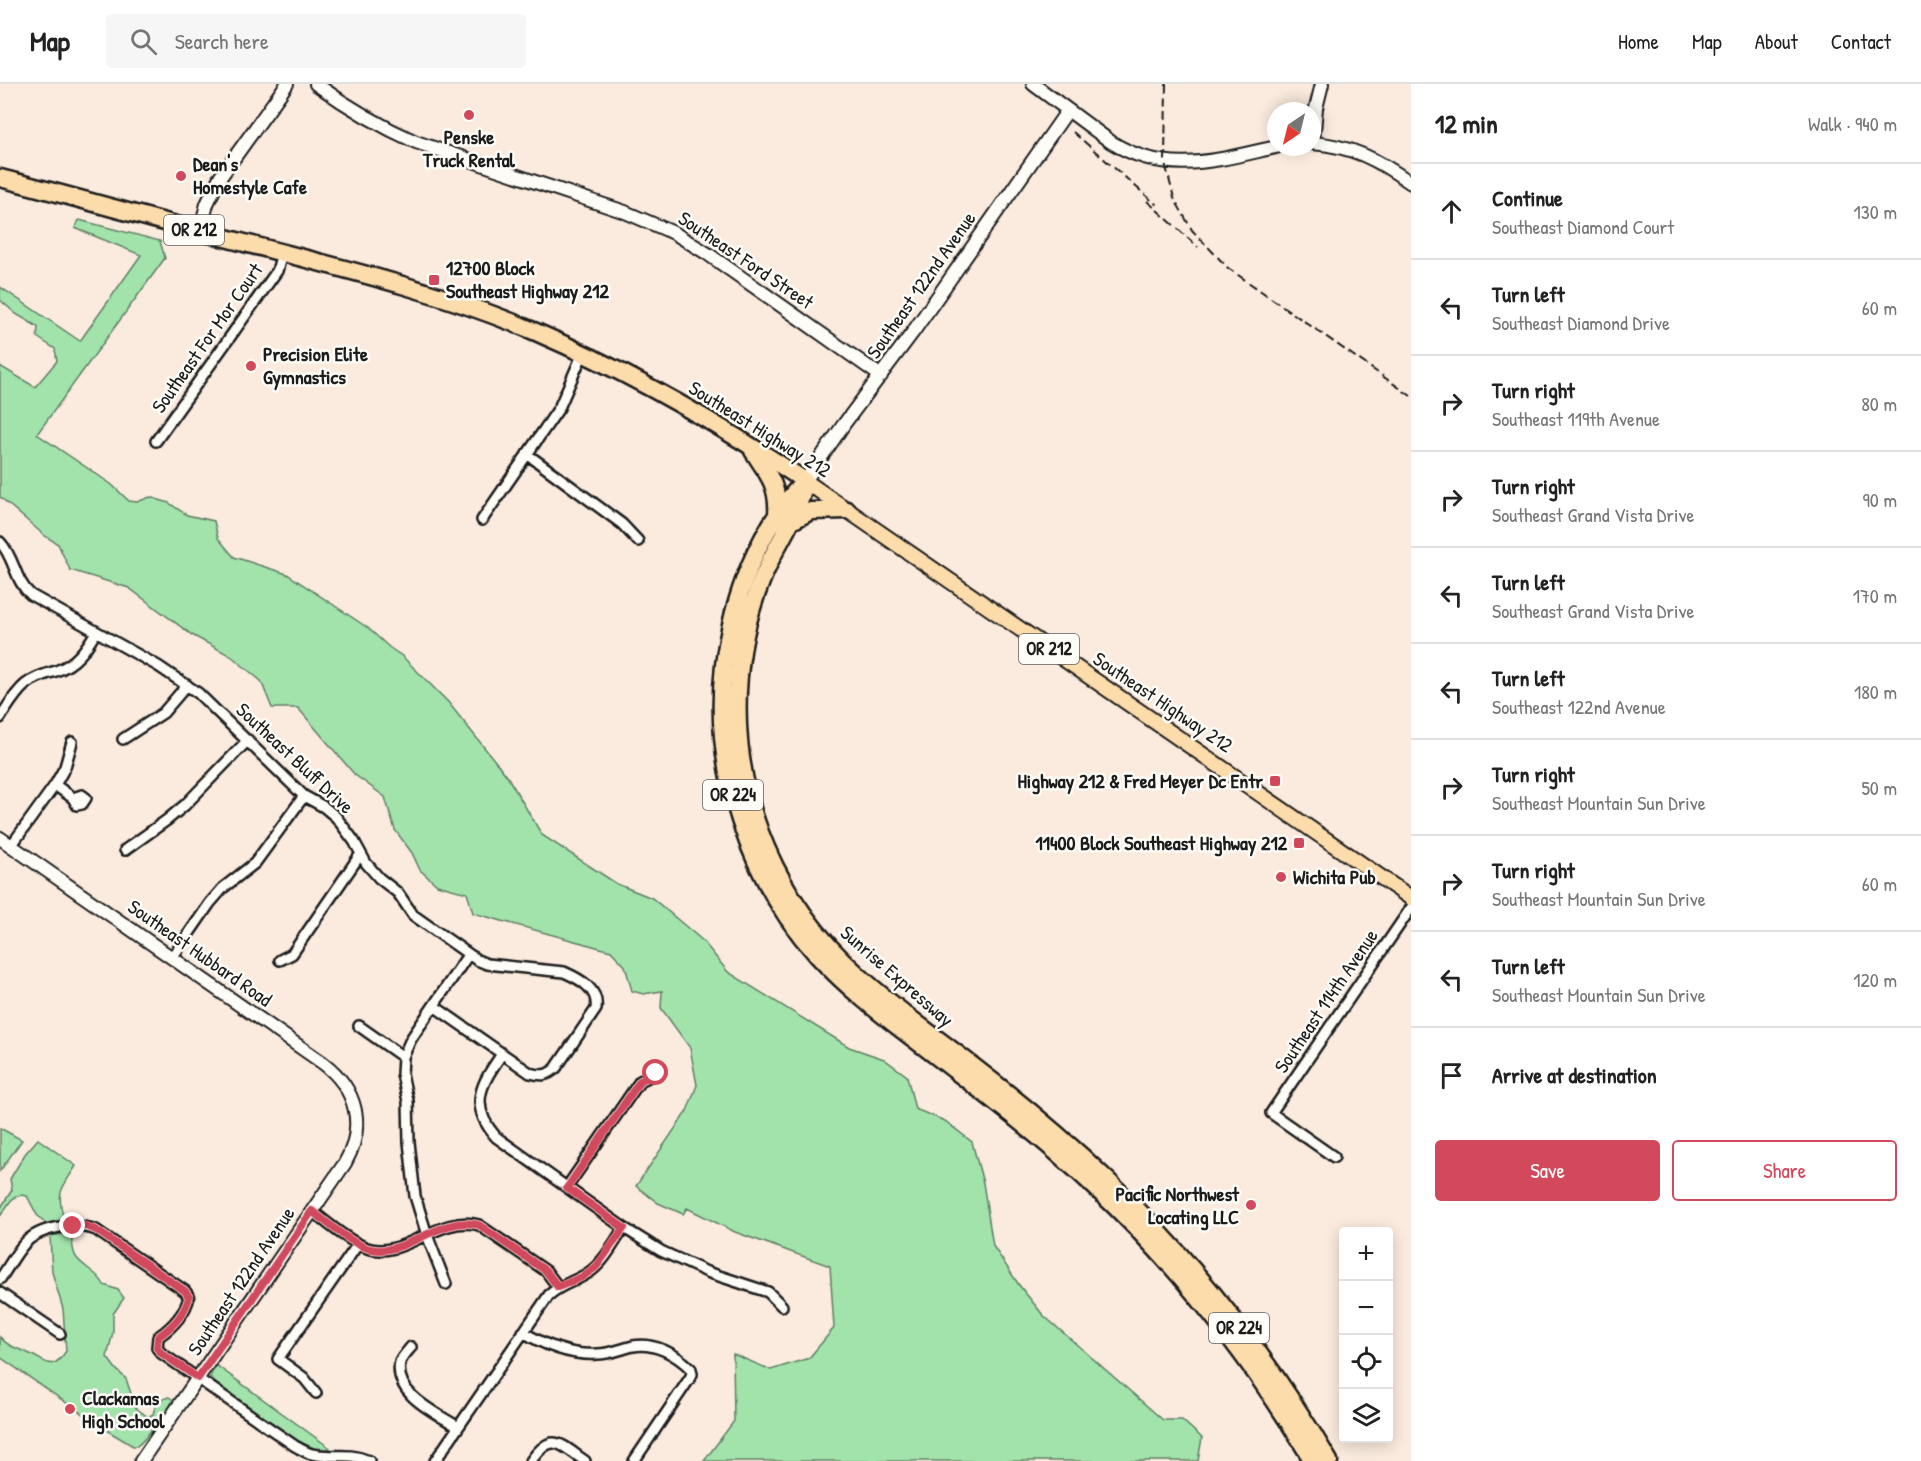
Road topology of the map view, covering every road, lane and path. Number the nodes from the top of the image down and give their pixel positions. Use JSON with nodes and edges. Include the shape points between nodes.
{"nodes":[{"id":1,"x":287,"y":84,"type":"edge"},
{"id":2,"x":316,"y":84,"type":"edge"},
{"id":3,"x":1033,"y":84,"type":"edge"},
{"id":4,"x":1322,"y":84,"type":"edge"},
{"id":5,"x":1318,"y":102,"type":"edge"},
{"id":6,"x":1068,"y":110,"type":"junction"},
{"id":7,"x":1321,"y":144,"type":"edge"},
{"id":8,"x":1267,"y":149,"type":"edge"},
{"id":9,"x":0,"y":178,"type":"edge"},
{"id":10,"x":1411,"y":183,"type":"edge"},
{"id":11,"x":200,"y":232,"type":"junction"},
{"id":12,"x":282,"y":253,"type":"junction"},
{"id":13,"x":583,"y":353,"type":"junction"},
{"id":14,"x":881,"y":376,"type":"junction"},
{"id":15,"x":156,"y":441,"type":"dead end"},
{"id":16,"x":750,"y":445,"type":"junction"},
{"id":17,"x":527,"y":454,"type":"junction"},
{"id":18,"x":805,"y":482,"type":"junction"},
{"id":19,"x":847,"y":510,"type":"junction"},
{"id":20,"x":784,"y":518,"type":"junction"},
{"id":21,"x":482,"y":520,"type":"dead end"},
{"id":22,"x":638,"y":541,"type":"dead end"},
{"id":23,"x":0,"y":542,"type":"edge"},
{"id":24,"x":96,"y":632,"type":"junction"},
{"id":25,"x":187,"y":685,"type":"junction"},
{"id":26,"x":0,"y":718,"type":"edge"},
{"id":27,"x":123,"y":739,"type":"dead end"},
{"id":28,"x":248,"y":740,"type":"junction"},
{"id":29,"x":72,"y":742,"type":"dead end"},
{"id":30,"x":55,"y":785,"type":"junction"},
{"id":31,"x":304,"y":796,"type":"junction"},
{"id":32,"x":74,"y":798,"type":"dead end"},
{"id":33,"x":0,"y":838,"type":"edge"},
{"id":34,"x":11,"y":846,"type":"junction"},
{"id":35,"x":125,"y":850,"type":"dead end"},
{"id":36,"x":360,"y":855,"type":"junction"},
{"id":37,"x":1411,"y":898,"type":"edge"},
{"id":38,"x":1411,"y":908,"type":"edge"},
{"id":39,"x":468,"y":955,"type":"junction"},
{"id":40,"x":172,"y":958,"type":"junction"},
{"id":41,"x":280,"y":960,"type":"dead end"},
{"id":42,"x":434,"y":1006,"type":"junction"},
{"id":43,"x":359,"y":1026,"type":"dead end"},
{"id":44,"x":502,"y":1054,"type":"junction"},
{"id":45,"x":403,"y":1057,"type":"junction"},
{"id":46,"x":656,"y":1073,"type":"dead end"},
{"id":47,"x":356,"y":1117,"type":"joint"},
{"id":48,"x":1334,"y":1157,"type":"dead end"},
{"id":49,"x":567,"y":1188,"type":"junction"},
{"id":50,"x":312,"y":1211,"type":"junction"},
{"id":51,"x":624,"y":1228,"type":"junction"},
{"id":52,"x":427,"y":1234,"type":"junction"},
{"id":53,"x":358,"y":1244,"type":"junction"},
{"id":54,"x":0,"y":1279,"type":"edge"},
{"id":55,"x":446,"y":1284,"type":"dead end"},
{"id":56,"x":558,"y":1287,"type":"junction"},
{"id":57,"x":0,"y":1293,"type":"edge"},
{"id":58,"x":782,"y":1306,"type":"dead end"},
{"id":59,"x":523,"y":1332,"type":"junction"},
{"id":60,"x":60,"y":1334,"type":"dead end"},
{"id":61,"x":411,"y":1347,"type":"dead end"},
{"id":62,"x":198,"y":1378,"type":"junction"},
{"id":63,"x":316,"y":1393,"type":"dead end"},
{"id":64,"x":458,"y":1427,"type":"junction"},
{"id":65,"x":308,"y":1457,"type":"edge"},
{"id":66,"x":141,"y":1461,"type":"edge"},
{"id":67,"x":369,"y":1461,"type":"edge"},
{"id":68,"x":435,"y":1461,"type":"edge"},
{"id":69,"x":531,"y":1461,"type":"edge"},
{"id":70,"x":585,"y":1461,"type":"edge"},
{"id":71,"x":634,"y":1461,"type":"edge"},
{"id":72,"x":1313,"y":1461,"type":"edge"},
{"id":73,"x":1329,"y":1461,"type":"edge"}],
"edges":[{"from":1,"to":11,"type":"main road","via":[[219,179]]},
{"from":2,"to":14,"type":"main road","name":"Southeast Ford Street","via":[[355,112],[407,138],[625,212],[674,233]]},
{"from":3,"to":6,"type":"main road"},
{"from":4,"to":5,"type":"main road"},
{"from":6,"to":8,"type":"main road","via":[[1118,147],[1165,163],[1210,162]]},
{"from":6,"to":14,"type":"main road","name":"Southeast 122nd Avenue"},
{"from":7,"to":10,"type":"main road","via":[[1365,154]]},
{"from":9,"to":11,"type":"highway","name":"Southeast Highway 212","number":"OR 212"},
{"from":11,"to":12,"type":"highway","name":"Southeast Highway 212","number":"OR 212"},
{"from":12,"to":13,"type":"highway","name":"Southeast Highway 212","number":"OR 212","via":[[443,298]]},
{"from":12,"to":15,"type":"street","name":"Southeast For Mor Court","via":[[277,271]]},
{"from":13,"to":16,"type":"highway","name":"Southeast Highway 212","number":"OR 212","via":[[673,398]]},
{"from":13,"to":17,"type":"street","via":[[559,408]]},
{"from":14,"to":18,"type":"main road","name":"Southeast 122nd Avenue"},
{"from":16,"to":18,"type":"highway","name":"Southeast Highway 212","number":"OR 212"},
{"from":16,"to":20,"type":"highway","via":[[773,482]]},
{"from":17,"to":21,"type":"street"},
{"from":17,"to":22,"type":"street","via":[[622,524]]},
{"from":18,"to":19,"type":"main road","name":"Southeast Highway 212","number":"OR 212"},
{"from":18,"to":20,"type":"highway","name":"Sunrise Expressway","number":"OR 224","via":[[791,495]]},
{"from":19,"to":20,"type":"highway"},
{"from":19,"to":37,"type":"main road","name":"Southeast Highway 212","number":"OR 212"},
{"from":20,"to":72,"type":"highway","name":"Sunrise Expressway","number":"OR 224","via":[[750,567],[736,606],[722,691],[730,785],[747,842],[765,881],[800,934],[846,984],[1007,1110],[1124,1216],[1226,1334]]},
{"from":20,"to":73,"type":"highway","name":"Sunrise Expressway","number":"OR 224","via":[[754,601],[737,694],[738,746],[745,785],[759,834],[790,896],[827,945],[856,974],[1034,1114],[1142,1215],[1238,1325]]},
{"from":23,"to":24,"type":"street","name":"Southeast Bluff Drive","via":[[23,588]]},
{"from":24,"to":25,"type":"street","name":"Southeast Bluff Drive"},
{"from":24,"to":26,"type":"street","via":[[71,663],[26,684]]},
{"from":25,"to":27,"type":"street","via":[[163,713]]},
{"from":25,"to":28,"type":"street","name":"Southeast Bluff Drive"},
{"from":28,"to":31,"type":"street","name":"Southeast Bluff Drive"},
{"from":28,"to":35,"type":"street","via":[[185,805]]},
{"from":29,"to":30,"type":"street"},
{"from":30,"to":32,"type":"street"},
{"from":30,"to":34,"type":"street"},
{"from":31,"to":36,"type":"street","name":"Southeast Bluff Drive","via":[[336,817]]},
{"from":31,"to":40,"type":"street","via":[[255,863],[210,903]]},
{"from":33,"to":34,"type":"main road","name":"Southeast Hubbard Road"},
{"from":34,"to":40,"type":"main road","name":"Southeast Hubbard Road"},
{"from":36,"to":39,"type":"street","name":"Southeast Bluff Drive","via":[[399,894],[413,915]]},
{"from":36,"to":41,"type":"street","via":[[292,954]]},
{"from":38,"to":48,"type":"street","name":"Southeast 114th Avenue","via":[[1271,1113]]},
{"from":39,"to":42,"type":"street"},
{"from":39,"to":44,"type":"street","name":"Southeast Bluff Drive","via":[[487,964],[564,972],[590,987],[596,996],[596,1009],[548,1074],[530,1073]]},
{"from":40,"to":47,"type":"main road","name":"Southeast Hubbard Road","via":[[330,1068],[350,1095]]},
{"from":42,"to":44,"type":"street"},
{"from":42,"to":45,"type":"street"},
{"from":43,"to":45,"type":"street"},
{"from":44,"to":49,"type":"street","via":[[480,1093],[485,1124],[496,1137]]},
{"from":45,"to":52,"type":"street","via":[[412,1181]]},
{"from":46,"to":49,"type":"street","via":[[640,1081]]},
{"from":47,"to":50,"type":"main road","name":"Southeast 122nd Avenue","via":[[352,1151]]},
{"from":49,"to":51,"type":"street"},
{"from":50,"to":53,"type":"street"},
{"from":50,"to":62,"type":"main road","name":"Southeast 122nd Avenue"},
{"from":51,"to":56,"type":"street","via":[[596,1267]]},
{"from":51,"to":58,"type":"street","via":[[682,1262],[768,1292]]},
{"from":52,"to":53,"type":"street","via":[[387,1250]]},
{"from":52,"to":55,"type":"street"},
{"from":52,"to":56,"type":"street","via":[[458,1222],[479,1225],[546,1271]]},
{"from":53,"to":63,"type":"street","via":[[278,1359],[304,1378]]},
{"from":54,"to":62,"type":"street","via":[[25,1243],[38,1234],[73,1226],[96,1230],[185,1291],[188,1304],[170,1329],[158,1337],[157,1348]]},
{"from":56,"to":59,"type":"street"},
{"from":57,"to":60,"type":"street"},
{"from":59,"to":64,"type":"street"},
{"from":59,"to":71,"type":"street","via":[[546,1345],[581,1354],[655,1346],[687,1365],[692,1371],[690,1378]]},
{"from":61,"to":64,"type":"street","via":[[401,1360],[404,1385],[415,1399]]},
{"from":62,"to":65,"type":"street"},
{"from":62,"to":66,"type":"main road","name":"Southeast 122nd Avenue"},
{"from":64,"to":68,"type":"street"},
{"from":65,"to":67,"type":"street","via":[[348,1454]]},
{"from":69,"to":70,"type":"street","via":[[551,1442]]}]}
